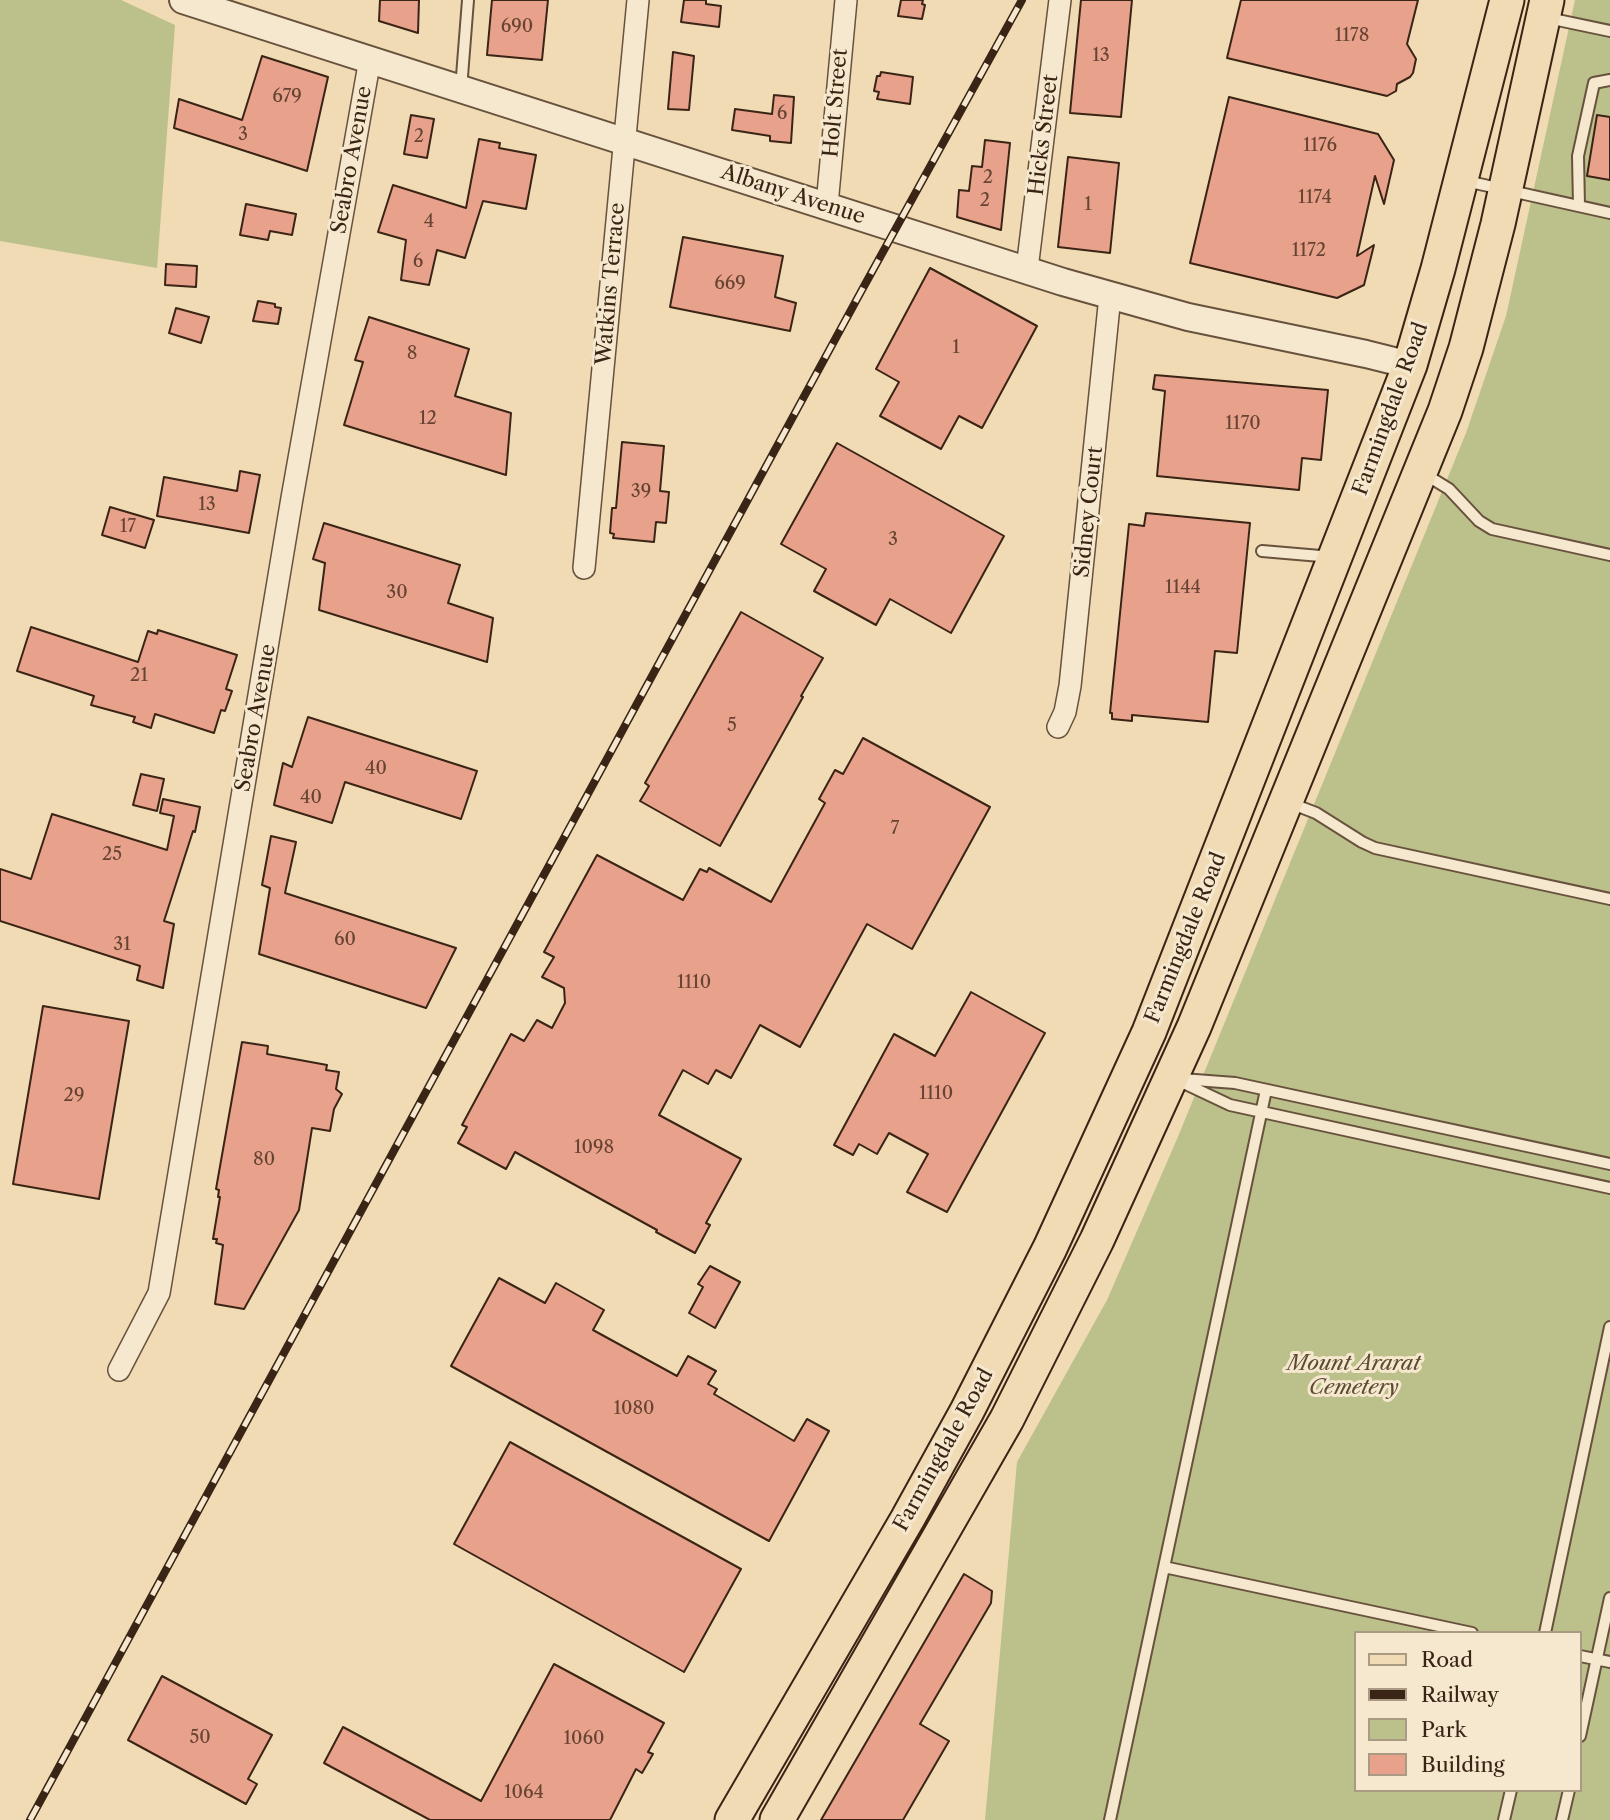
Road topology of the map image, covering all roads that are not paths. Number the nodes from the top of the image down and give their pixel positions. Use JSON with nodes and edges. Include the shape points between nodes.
{"nodes":[{"id":1,"x":183,"y":0,"type":"edge"},
{"id":2,"x":468,"y":0,"type":"edge"},
{"id":3,"x":638,"y":0,"type":"edge"},
{"id":4,"x":846,"y":0,"type":"edge"},
{"id":5,"x":1060,"y":0,"type":"edge"},
{"id":6,"x":1507,"y":0,"type":"edge"},
{"id":7,"x":1546,"y":9,"type":"edge"},
{"id":8,"x":1610,"y":31,"type":"edge"},
{"id":9,"x":370,"y":59,"type":"junction"},
{"id":10,"x":1610,"y":80,"type":"edge"},
{"id":11,"x":461,"y":89,"type":"junction"},
{"id":12,"x":624,"y":141,"type":"junction"},
{"id":13,"x":1461,"y":180,"type":"junction"},
{"id":14,"x":1506,"y":191,"type":"junction"},
{"id":15,"x":827,"y":205,"type":"junction"},
{"id":16,"x":1579,"y":206,"type":"junction"},
{"id":17,"x":1610,"y":213,"type":"edge"},
{"id":18,"x":1027,"y":269,"type":"junction"},
{"id":19,"x":1111,"y":296,"type":"junction"},
{"id":20,"x":1410,"y":365,"type":"junction"},
{"id":21,"x":1421,"y":471,"type":"junction"},
{"id":22,"x":1262,"y":551,"type":"dead end"},
{"id":23,"x":1610,"y":555,"type":"edge"},
{"id":24,"x":1334,"y":557,"type":"junction"},
{"id":25,"x":584,"y":568,"type":"dead end"},
{"id":26,"x":1335,"y":681,"type":"junction"},
{"id":27,"x":1058,"y":727,"type":"dead end"},
{"id":28,"x":1287,"y":802,"type":"junction"},
{"id":29,"x":1610,"y":899,"type":"edge"},
{"id":30,"x":1172,"y":1078,"type":"junction"},
{"id":31,"x":1266,"y":1090,"type":"junction"},
{"id":32,"x":1261,"y":1112,"type":"junction"},
{"id":33,"x":1610,"y":1164,"type":"edge"},
{"id":34,"x":1610,"y":1188,"type":"edge"},
{"id":35,"x":1610,"y":1327,"type":"edge"},
{"id":36,"x":119,"y":1370,"type":"dead end"},
{"id":37,"x":1164,"y":1567,"type":"junction"},
{"id":38,"x":1610,"y":1598,"type":"edge"},
{"id":39,"x":1463,"y":1631,"type":"edge"},
{"id":40,"x":1545,"y":1631,"type":"edge"},
{"id":41,"x":1582,"y":1656,"type":"edge"},
{"id":42,"x":1597,"y":1660,"type":"junction"},
{"id":43,"x":1610,"y":1662,"type":"edge"},
{"id":44,"x":1582,"y":1727,"type":"edge"},
{"id":45,"x":1511,"y":1792,"type":"edge"},
{"id":46,"x":1569,"y":1792,"type":"edge"},
{"id":47,"x":732,"y":1820,"type":"edge"},
{"id":48,"x":777,"y":1820,"type":"edge"},
{"id":49,"x":1110,"y":1820,"type":"edge"},
{"id":50,"x":1504,"y":1820,"type":"edge"},
{"id":51,"x":1562,"y":1820,"type":"edge"}],
"edges":[{"from":1,"to":9,"type":"street","name":"Albany Avenue"},
{"from":2,"to":11,"type":"lane"},
{"from":3,"to":12,"type":"street","name":"Watkins Terrace"},
{"from":4,"to":15,"type":"street","name":"Holt Street"},
{"from":5,"to":18,"type":"street","name":"Hicks Street"},
{"from":6,"to":13,"type":"main road","name":"Farmingdale Road"},
{"from":7,"to":8,"type":"lane"},
{"from":7,"to":14,"type":"main road","name":"Farmingdale Road"},
{"from":9,"to":11,"type":"street","name":"Albany Avenue"},
{"from":9,"to":36,"type":"street","name":"Seabro Avenue","via":[[159,1293]]},
{"from":10,"to":16,"type":"lane","via":[[1594,83],[1578,156]]},
{"from":11,"to":12,"type":"street","name":"Albany Avenue"},
{"from":12,"to":15,"type":"street","name":"Albany Avenue"},
{"from":12,"to":25,"type":"street","name":"Watkins Terrace"},
{"from":13,"to":14,"type":"lane"},
{"from":13,"to":20,"type":"main road","name":"Farmingdale Road"},
{"from":14,"to":16,"type":"lane"},
{"from":14,"to":21,"type":"main road","name":"Farmingdale Road","via":[[1466,348]]},
{"from":15,"to":18,"type":"street","name":"Albany Avenue"},
{"from":16,"to":17,"type":"lane"},
{"from":18,"to":19,"type":"street","name":"Albany Avenue"},
{"from":19,"to":20,"type":"street","name":"Albany Avenue"},
{"from":19,"to":27,"type":"street","name":"Sidney Court","via":[[1070,687]]},
{"from":20,"to":24,"type":"main road","name":"Farmingdale Road"},
{"from":20,"to":26,"type":"main road","via":[[1425,372],[1430,386],[1348,615]]},
{"from":21,"to":23,"type":"lane","via":[[1449,489],[1492,529]]},
{"from":21,"to":26,"type":"main road","name":"Farmingdale Road"},
{"from":22,"to":24,"type":"lane"},
{"from":24,"to":47,"type":"main road","name":"Farmingdale Road","via":[[1164,998],[1081,1185],[937,1466]]},
{"from":26,"to":28,"type":"main road","name":"Farmingdale Road"},
{"from":28,"to":29,"type":"lane","via":[[1316,813],[1375,848]]},
{"from":28,"to":30,"type":"main road","name":"Farmingdale Road"},
{"from":30,"to":31,"type":"lane"},
{"from":30,"to":32,"type":"lane","via":[[1230,1105]]},
{"from":30,"to":48,"type":"main road","name":"Farmingdale Road","via":[[1070,1297],[1007,1419]]},
{"from":31,"to":32,"type":"lane"},
{"from":31,"to":33,"type":"lane"},
{"from":32,"to":34,"type":"lane"},
{"from":32,"to":37,"type":"lane"},
{"from":35,"to":40,"type":"lane"},
{"from":37,"to":39,"type":"lane"},
{"from":37,"to":49,"type":"lane"},
{"from":38,"to":42,"type":"lane"},
{"from":41,"to":42,"type":"lane"},
{"from":42,"to":43,"type":"lane"},
{"from":42,"to":44,"type":"lane"},
{"from":45,"to":50,"type":"lane"},
{"from":46,"to":51,"type":"lane"}]}
